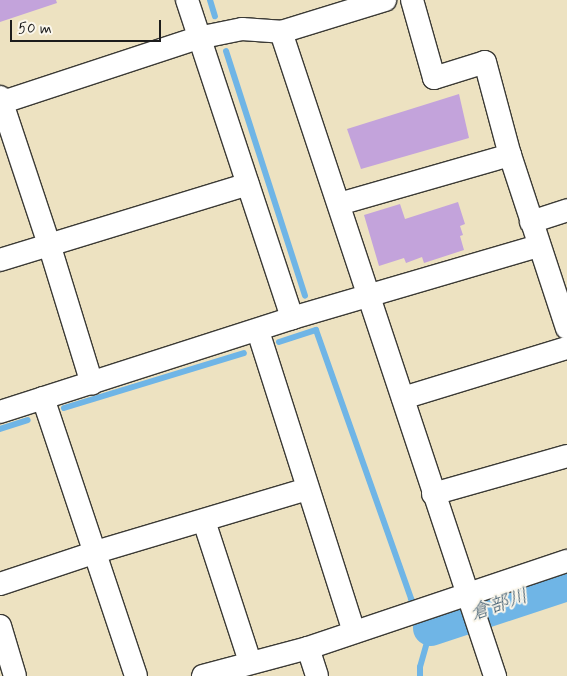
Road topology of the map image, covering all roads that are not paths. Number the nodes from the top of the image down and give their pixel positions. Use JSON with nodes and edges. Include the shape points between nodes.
{"nodes":[{"id":1,"x":186,"y":0,"type":"edge"},
{"id":2,"x":385,"y":0,"type":"edge"},
{"id":3,"x":412,"y":0,"type":"edge"},
{"id":4,"x":281,"y":32,"type":"junction"},
{"id":5,"x":198,"y":38,"type":"junction"},
{"id":6,"x":1,"y":100,"type":"edge"},
{"id":7,"x":510,"y":155,"type":"junction"},
{"id":8,"x":248,"y":184,"type":"junction"},
{"id":9,"x":339,"y":204,"type":"junction"},
{"id":10,"x":567,"y":210,"type":"edge"},
{"id":11,"x":531,"y":222,"type":"junction"},
{"id":12,"x":49,"y":244,"type":"junction"},
{"id":13,"x":538,"y":246,"type":"junction"},
{"id":14,"x":0,"y":260,"type":"edge"},
{"id":15,"x":368,"y":297,"type":"junction"},
{"id":16,"x":292,"y":318,"type":"junction"},
{"id":17,"x":567,"y":328,"type":"edge"},
{"id":18,"x":258,"y":331,"type":"junction"},
{"id":19,"x":567,"y":348,"type":"edge"},
{"id":20,"x":92,"y":384,"type":"junction"},
{"id":21,"x":43,"y":398,"type":"junction"},
{"id":22,"x":403,"y":398,"type":"junction"},
{"id":23,"x":0,"y":412,"type":"edge"},
{"id":24,"x":567,"y":456,"type":"edge"},
{"id":25,"x":307,"y":490,"type":"junction"},
{"id":26,"x":433,"y":494,"type":"junction"},
{"id":27,"x":204,"y":521,"type":"junction"},
{"id":28,"x":96,"y":552,"type":"junction"},
{"id":29,"x":567,"y":561,"type":"edge"},
{"id":30,"x":0,"y":584,"type":"edge"},
{"id":31,"x":469,"y":597,"type":"junction"},
{"id":32,"x":0,"y":626,"type":"edge"},
{"id":33,"x":354,"y":632,"type":"junction"},
{"id":34,"x":308,"y":648,"type":"junction"},
{"id":35,"x":250,"y":662,"type":"junction"},
{"id":36,"x":15,"y":676,"type":"edge"},
{"id":37,"x":136,"y":676,"type":"edge"},
{"id":38,"x":203,"y":676,"type":"edge"},
{"id":39,"x":317,"y":676,"type":"edge"},
{"id":40,"x":495,"y":676,"type":"edge"}],
"edges":[{"from":1,"to":5,"type":"street"},
{"from":2,"to":4,"type":"street"},
{"from":3,"to":7,"type":"street","via":[[434,78],[485,62]]},
{"from":4,"to":5,"type":"street","via":[[242,30]]},
{"from":4,"to":9,"type":"street"},
{"from":5,"to":6,"type":"street"},
{"from":5,"to":8,"type":"street"},
{"from":6,"to":12,"type":"street"},
{"from":7,"to":9,"type":"street"},
{"from":7,"to":11,"type":"street"},
{"from":8,"to":12,"type":"street"},
{"from":8,"to":16,"type":"street"},
{"from":9,"to":15,"type":"street"},
{"from":10,"to":11,"type":"street"},
{"from":11,"to":13,"type":"street"},
{"from":12,"to":14,"type":"street"},
{"from":12,"to":20,"type":"street"},
{"from":13,"to":15,"type":"street"},
{"from":13,"to":17,"type":"street"},
{"from":15,"to":16,"type":"street"},
{"from":15,"to":22,"type":"street"},
{"from":16,"to":18,"type":"street"},
{"from":18,"to":20,"type":"street"},
{"from":18,"to":25,"type":"street"},
{"from":19,"to":22,"type":"street"},
{"from":20,"to":21,"type":"street"},
{"from":21,"to":23,"type":"street"},
{"from":21,"to":28,"type":"street"},
{"from":22,"to":26,"type":"street"},
{"from":24,"to":26,"type":"street"},
{"from":25,"to":27,"type":"street"},
{"from":25,"to":33,"type":"street"},
{"from":26,"to":31,"type":"street"},
{"from":27,"to":28,"type":"street"},
{"from":27,"to":35,"type":"street"},
{"from":28,"to":30,"type":"street"},
{"from":28,"to":37,"type":"street"},
{"from":29,"to":31,"type":"street"},
{"from":31,"to":33,"type":"street"},
{"from":31,"to":40,"type":"street"},
{"from":32,"to":36,"type":"street"},
{"from":33,"to":34,"type":"street"},
{"from":34,"to":35,"type":"street"},
{"from":34,"to":39,"type":"street"},
{"from":35,"to":38,"type":"street"}]}
